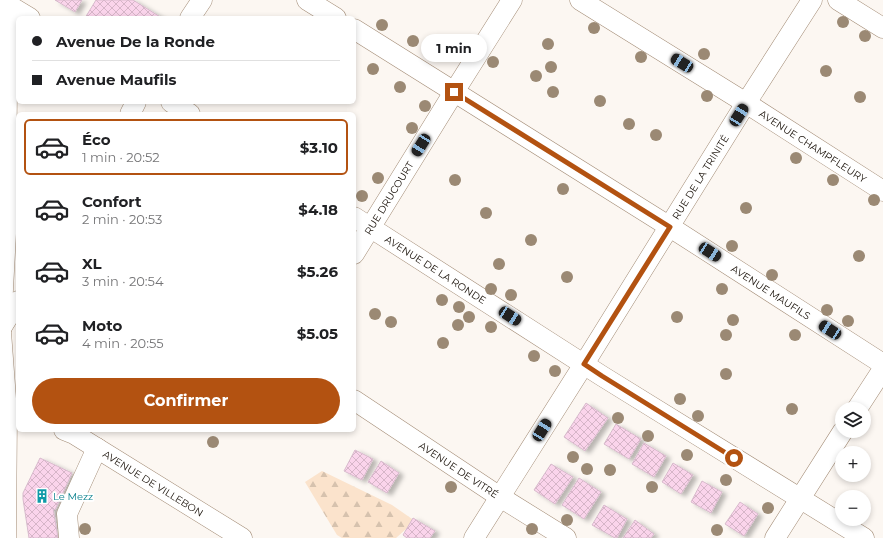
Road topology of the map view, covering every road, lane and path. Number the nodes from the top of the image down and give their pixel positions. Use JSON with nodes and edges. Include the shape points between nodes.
{"nodes":[{"id":1,"x":202,"y":0,"type":"edge"},
{"id":2,"x":308,"y":0,"type":"edge"},
{"id":3,"x":512,"y":0,"type":"edge"},
{"id":4,"x":580,"y":0,"type":"edge"},
{"id":5,"x":812,"y":0,"type":"edge"},
{"id":6,"x":838,"y":0,"type":"edge"},
{"id":7,"x":5,"y":1,"type":"edge"},
{"id":8,"x":27,"y":16,"type":"edge"},
{"id":9,"x":191,"y":16,"type":"edge"},
{"id":10,"x":333,"y":16,"type":"edge"},
{"id":11,"x":883,"y":28,"type":"edge"},
{"id":12,"x":356,"y":30,"type":"edge"},
{"id":13,"x":454,"y":92,"type":"junction"},
{"id":14,"x":746,"y":103,"type":"junction"},
{"id":15,"x":174,"y":104,"type":"edge"},
{"id":16,"x":187,"y":112,"type":"edge"},
{"id":17,"x":6,"y":184,"type":"edge"},
{"id":18,"x":883,"y":191,"type":"edge"},
{"id":19,"x":356,"y":218,"type":"edge"},
{"id":20,"x":371,"y":227,"type":"junction"},
{"id":21,"x":670,"y":227,"type":"junction"},
{"id":22,"x":356,"y":251,"type":"edge"},
{"id":23,"x":16,"y":304,"type":"edge"},
{"id":24,"x":0,"y":330,"type":"edge"},
{"id":25,"x":584,"y":364,"type":"junction"},
{"id":26,"x":883,"y":364,"type":"edge"},
{"id":27,"x":883,"y":368,"type":"edge"},
{"id":28,"x":356,"y":401,"type":"edge"},
{"id":29,"x":861,"y":402,"type":"edge"},
{"id":30,"x":8,"y":413,"type":"edge"},
{"id":31,"x":69,"y":432,"type":"edge"},
{"id":32,"x":838,"y":438,"type":"edge"},
{"id":33,"x":97,"y":448,"type":"junction"},
{"id":34,"x":500,"y":497,"type":"junction"},
{"id":35,"x":799,"y":499,"type":"junction"},
{"id":36,"x":5,"y":538,"type":"edge"},
{"id":37,"x":69,"y":538,"type":"edge"},
{"id":38,"x":242,"y":538,"type":"edge"},
{"id":39,"x":474,"y":538,"type":"edge"},
{"id":40,"x":566,"y":538,"type":"edge"},
{"id":41,"x":775,"y":538,"type":"edge"},
{"id":42,"x":864,"y":538,"type":"edge"}],
"edges":[{"from":1,"to":9,"type":"street"},
{"from":2,"to":10,"type":"street"},
{"from":3,"to":13,"type":"street","name":"RUE DRUCOURT"},
{"from":4,"to":14,"type":"street","name":"AVENUE CHAMPFLEURY"},
{"from":5,"to":14,"type":"street","name":"RUE DE LA TRINITÉ"},
{"from":6,"to":11,"type":"street"},
{"from":7,"to":8,"type":"street"},
{"from":7,"to":17,"type":"main road"},
{"from":12,"to":13,"type":"street","name":"AVENUE MAUFILS"},
{"from":13,"to":20,"type":"street","name":"RUE DRUCOURT"},
{"from":13,"to":21,"type":"street","name":"AVENUE MAUFILS"},
{"from":14,"to":18,"type":"street","name":"AVENUE CHAMPFLEURY"},
{"from":14,"to":21,"type":"street","name":"RUE DE LA TRINITÉ"},
{"from":15,"to":16,"type":"street"},
{"from":17,"to":24,"type":"main road"},
{"from":19,"to":20,"type":"street","name":"AVENUE DE LA RONDE"},
{"from":20,"to":22,"type":"street","name":"RUE DRUCOURT"},
{"from":20,"to":25,"type":"street","name":"AVENUE DE LA RONDE"},
{"from":21,"to":25,"type":"street","name":"RUE DE LA TRINITÉ"},
{"from":21,"to":26,"type":"street","name":"AVENUE MAUFILS"},
{"from":23,"to":24,"type":"street"},
{"from":24,"to":30,"type":"main road"},
{"from":25,"to":34,"type":"street","name":"RUE DE LA TRINITÉ"},
{"from":25,"to":35,"type":"street","name":"AVENUE DE LA RONDE"},
{"from":27,"to":29,"type":"street"},
{"from":28,"to":34,"type":"street","name":"AVENUE DE VITRÉ"},
{"from":30,"to":36,"type":"main road"},
{"from":31,"to":33,"type":"street","name":"AVENUE DE VILLEBON"},
{"from":32,"to":35,"type":"street"},
{"from":33,"to":37,"type":"street","via":[[67,514]]},
{"from":33,"to":38,"type":"street","name":"AVENUE DE VILLEBON"},
{"from":34,"to":39,"type":"street","name":"RUE DE LA TRINITÉ"},
{"from":34,"to":40,"type":"street","name":"AVENUE DE VITRÉ"},
{"from":35,"to":41,"type":"street"},
{"from":35,"to":42,"type":"street","name":"AVENUE DE LA RONDE"}]}
